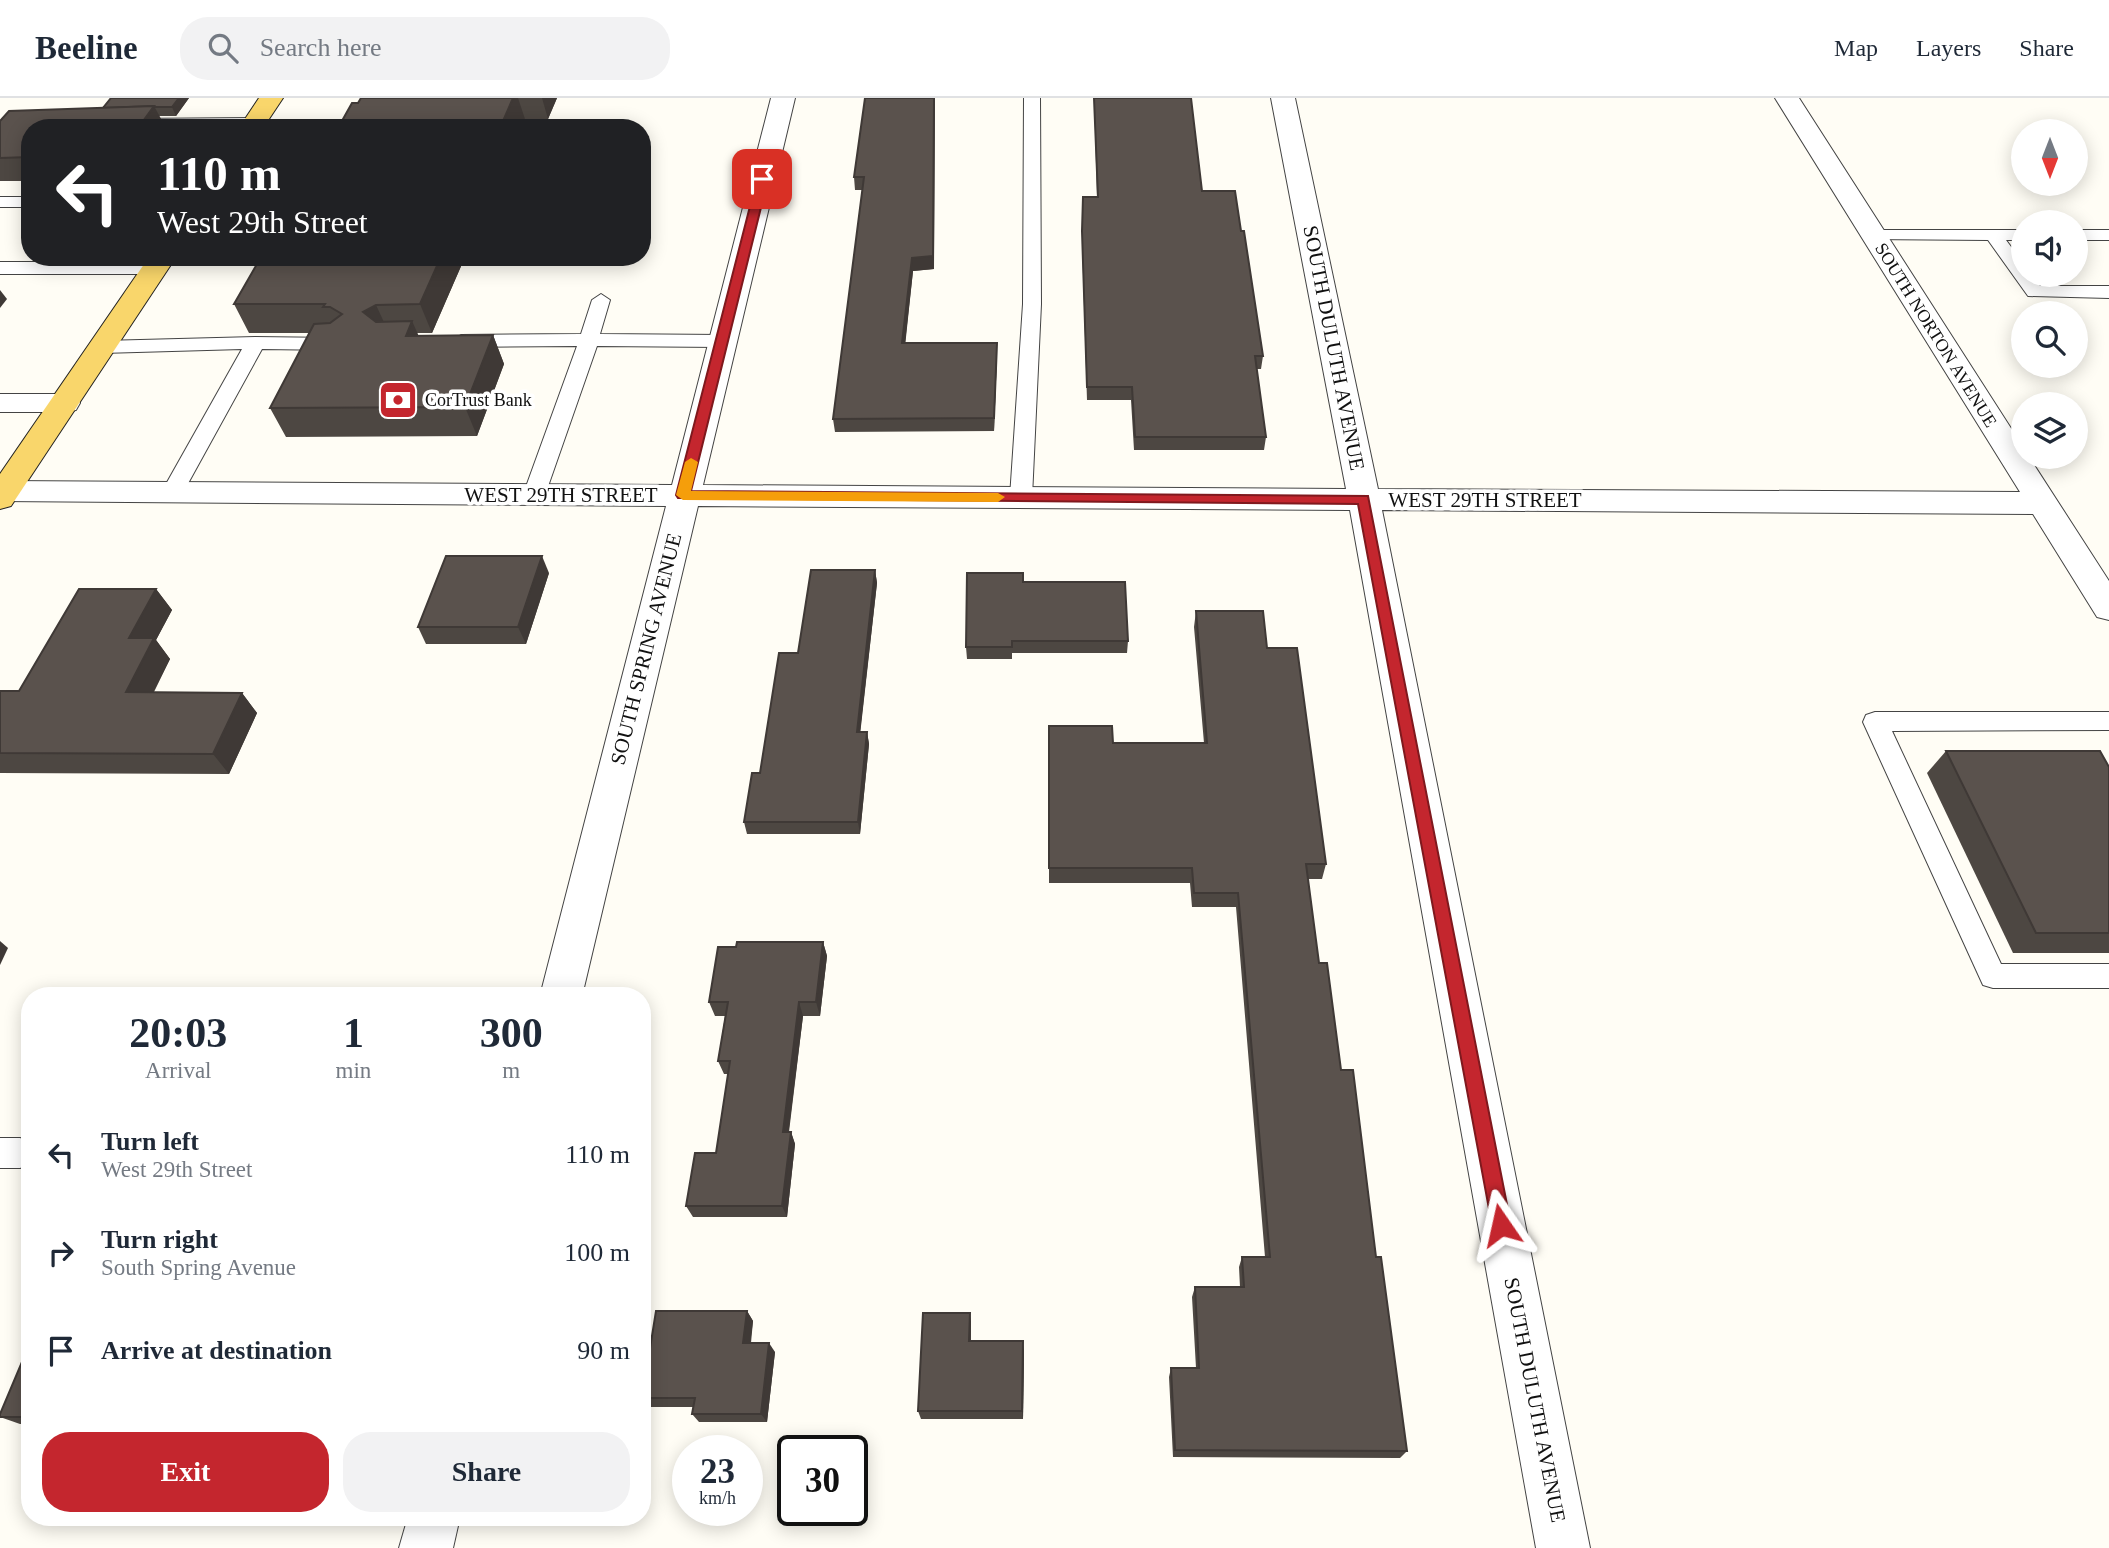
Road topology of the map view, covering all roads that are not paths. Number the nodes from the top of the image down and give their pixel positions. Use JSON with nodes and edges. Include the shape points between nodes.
{"nodes":[{"id":1,"x":271,"y":98,"type":"edge"},
{"id":2,"x":783,"y":98,"type":"edge"},
{"id":3,"x":1032,"y":98,"type":"edge"},
{"id":4,"x":1283,"y":98,"type":"edge"},
{"id":5,"x":1787,"y":98,"type":"edge"},
{"id":6,"x":257,"y":119,"type":"edge"},
{"id":7,"x":0,"y":202,"type":"edge"},
{"id":8,"x":21,"y":202,"type":"edge"},
{"id":9,"x":1873,"y":235,"type":"junction"},
{"id":10,"x":1993,"y":235,"type":"junction"},
{"id":11,"x":2011,"y":235,"type":"edge"},
{"id":12,"x":2088,"y":235,"type":"edge"},
{"id":13,"x":2109,"y":235,"type":"edge"},
{"id":14,"x":64,"y":266,"type":"edge"},
{"id":15,"x":158,"y":266,"type":"edge"},
{"id":16,"x":0,"y":268,"type":"edge"},
{"id":17,"x":2109,"y":292,"type":"edge"},
{"id":18,"x":601,"y":300,"type":"dead end"},
{"id":19,"x":589,"y":340,"type":"junction"},
{"id":20,"x":722,"y":341,"type":"junction"},
{"id":21,"x":442,"y":342,"type":"edge"},
{"id":22,"x":255,"y":343,"type":"junction"},
{"id":23,"x":343,"y":344,"type":"edge"},
{"id":24,"x":102,"y":347,"type":"junction"},
{"id":25,"x":65,"y":402,"type":"junction"},
{"id":26,"x":0,"y":403,"type":"edge"},
{"id":27,"x":172,"y":493,"type":"junction"},
{"id":28,"x":2,"y":495,"type":"edge"},
{"id":29,"x":534,"y":495,"type":"junction"},
{"id":30,"x":683,"y":495,"type":"junction"},
{"id":31,"x":1021,"y":497,"type":"junction"},
{"id":32,"x":1364,"y":499,"type":"junction"},
{"id":33,"x":2042,"y":503,"type":"junction"},
{"id":34,"x":2109,"y":608,"type":"edge"},
{"id":35,"x":2109,"y":721,"type":"edge"},
{"id":36,"x":2109,"y":976,"type":"edge"},
{"id":37,"x":563,"y":987,"type":"edge"},
{"id":38,"x":432,"y":1526,"type":"edge"},
{"id":39,"x":426,"y":1548,"type":"edge"},
{"id":40,"x":1563,"y":1548,"type":"edge"}],
"edges":[{"from":1,"to":6,"type":"main road"},
{"from":2,"to":20,"type":"street","name":"SOUTH SPRING AVENUE"},
{"from":3,"to":31,"type":"lane","via":[[1032,304]]},
{"from":4,"to":32,"type":"street","name":"SOUTH DULUTH AVENUE"},
{"from":5,"to":9,"type":"street","name":"SOUTH NORTON AVENUE"},
{"from":7,"to":8,"type":"lane"},
{"from":9,"to":10,"type":"lane"},
{"from":9,"to":33,"type":"street","name":"SOUTH NORTON AVENUE"},
{"from":10,"to":11,"type":"lane"},
{"from":10,"to":17,"type":"lane","via":[[2035,292]]},
{"from":12,"to":13,"type":"lane"},
{"from":14,"to":16,"type":"lane"},
{"from":15,"to":24,"type":"main road"},
{"from":18,"to":19,"type":"lane"},
{"from":19,"to":20,"type":"lane"},
{"from":19,"to":21,"type":"lane"},
{"from":19,"to":29,"type":"lane"},
{"from":20,"to":30,"type":"street","name":"SOUTH SPRING AVENUE"},
{"from":22,"to":23,"type":"lane"},
{"from":22,"to":24,"type":"lane"},
{"from":22,"to":27,"type":"lane"},
{"from":24,"to":25,"type":"main road"},
{"from":25,"to":26,"type":"street"},
{"from":25,"to":28,"type":"main road"},
{"from":27,"to":28,"type":"street","name":"WEST 29TH STREET"},
{"from":27,"to":29,"type":"street","name":"WEST 29TH STREET"},
{"from":29,"to":30,"type":"street","name":"WEST 29TH STREET"},
{"from":30,"to":31,"type":"street","name":"WEST 29TH STREET"},
{"from":30,"to":37,"type":"street","name":"SOUTH SPRING AVENUE"},
{"from":31,"to":32,"type":"street","name":"WEST 29TH STREET"},
{"from":32,"to":33,"type":"street","name":"WEST 29TH STREET"},
{"from":32,"to":40,"type":"street","name":"SOUTH DULUTH AVENUE"},
{"from":33,"to":34,"type":"street","name":"SOUTH NORTON AVENUE"},
{"from":35,"to":36,"type":"lane","via":[[1875,722],[1993,976]]},
{"from":38,"to":39,"type":"street"}]}
